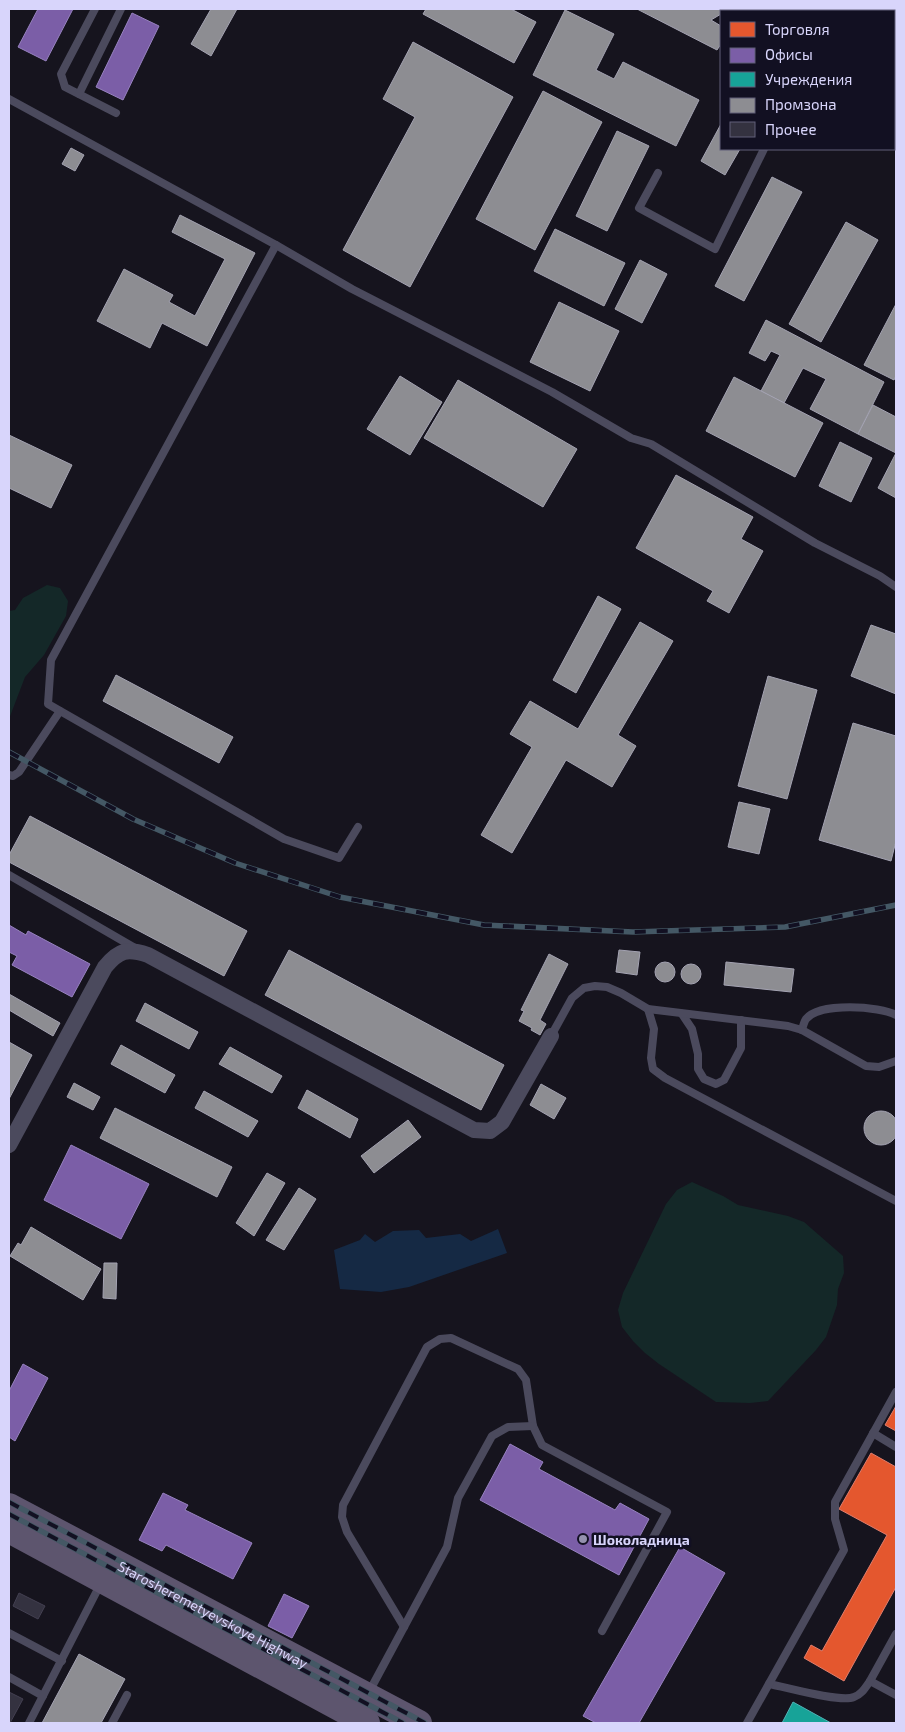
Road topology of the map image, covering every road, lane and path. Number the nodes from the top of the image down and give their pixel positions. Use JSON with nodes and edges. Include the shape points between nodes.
{"nodes":[{"id":1,"x":95,"y":9,"type":"edge"},
{"id":2,"x":121,"y":9,"type":"edge"},
{"id":3,"x":79,"y":94,"type":"junction"},
{"id":4,"x":9,"y":99,"type":"edge"},
{"id":5,"x":116,"y":113,"type":"dead end"},
{"id":6,"x":764,"y":150,"type":"edge"},
{"id":7,"x":658,"y":173,"type":"dead end"},
{"id":8,"x":276,"y":245,"type":"junction"},
{"id":9,"x":896,"y":587,"type":"edge"},
{"id":10,"x":60,"y":711,"type":"junction"},
{"id":11,"x":9,"y":775,"type":"edge"},
{"id":12,"x":358,"y":827,"type":"dead end"},
{"id":13,"x":9,"y":875,"type":"edge"},
{"id":14,"x":148,"y":955,"type":"junction"},
{"id":15,"x":648,"y":1009,"type":"junction"},
{"id":16,"x":682,"y":1014,"type":"junction"},
{"id":17,"x":896,"y":1015,"type":"edge"},
{"id":18,"x":741,"y":1020,"type":"junction"},
{"id":19,"x":802,"y":1030,"type":"junction"},
{"id":20,"x":550,"y":1036,"type":"joint"},
{"id":21,"x":896,"y":1061,"type":"edge"},
{"id":22,"x":9,"y":1145,"type":"edge"},
{"id":23,"x":896,"y":1201,"type":"edge"},
{"id":24,"x":896,"y":1392,"type":"edge"},
{"id":25,"x":533,"y":1426,"type":"junction"},
{"id":26,"x":873,"y":1433,"type":"junction"},
{"id":27,"x":896,"y":1446,"type":"edge"},
{"id":28,"x":9,"y":1506,"type":"edge"},
{"id":29,"x":9,"y":1530,"type":"edge"},
{"id":30,"x":103,"y":1580,"type":"junction"},
{"id":31,"x":404,"y":1627,"type":"junction"},
{"id":32,"x":602,"y":1631,"type":"dead end"},
{"id":33,"x":9,"y":1633,"type":"edge"},
{"id":34,"x":896,"y":1634,"type":"edge"},
{"id":35,"x":62,"y":1661,"type":"junction"},
{"id":36,"x":9,"y":1677,"type":"edge"},
{"id":37,"x":870,"y":1681,"type":"junction"},
{"id":38,"x":769,"y":1684,"type":"junction"},
{"id":39,"x":127,"y":1695,"type":"dead end"},
{"id":40,"x":896,"y":1695,"type":"edge"},
{"id":41,"x":43,"y":1696,"type":"junction"},
{"id":42,"x":367,"y":1696,"type":"junction"},
{"id":43,"x":29,"y":1723,"type":"edge"},
{"id":44,"x":112,"y":1723,"type":"edge"},
{"id":45,"x":367,"y":1723,"type":"edge"},
{"id":46,"x":418,"y":1723,"type":"edge"},
{"id":47,"x":747,"y":1723,"type":"edge"}],
"edges":[{"from":1,"to":3,"type":"lane","via":[[62,74],[65,87]]},
{"from":2,"to":3,"type":"lane"},
{"from":3,"to":5,"type":"lane"},
{"from":4,"to":8,"type":"lane"},
{"from":6,"to":7,"type":"lane","via":[[715,249],[639,208]]},
{"from":8,"to":9,"type":"lane","via":[[352,289],[552,392],[631,438],[651,444],[815,543]]},
{"from":8,"to":10,"type":"lane","via":[[50,660],[48,704]]},
{"from":10,"to":11,"type":"lane","via":[[19,772]]},
{"from":10,"to":12,"type":"lane","via":[[284,840],[339,858]]},
{"from":13,"to":14,"type":"lane"},
{"from":14,"to":20,"type":"street","via":[[474,1130],[490,1131],[502,1122]]},
{"from":14,"to":22,"type":"street","via":[[134,950],[122,952],[105,967]]},
{"from":15,"to":16,"type":"lane"},
{"from":15,"to":20,"type":"lane","via":[[607,987],[584,988],[572,998]]},
{"from":15,"to":23,"type":"lane","via":[[654,1029],[650,1058],[653,1069]]},
{"from":16,"to":18,"type":"lane"},
{"from":16,"to":18,"type":"lane","via":[[692,1029],[698,1069],[704,1079],[716,1084],[724,1080],[741,1048]]},
{"from":17,"to":19,"type":"lane","via":[[850,1007],[830,1008],[809,1016]]},
{"from":18,"to":19,"type":"lane"},
{"from":19,"to":21,"type":"lane","via":[[866,1066],[879,1067]]},
{"from":24,"to":26,"type":"lane"},
{"from":25,"to":31,"type":"lane","via":[[508,1427],[492,1436],[458,1498],[447,1547]]},
{"from":25,"to":31,"type":"lane","via":[[526,1380],[518,1369],[451,1338],[440,1339],[427,1347],[343,1505],[342,1517],[346,1532]]},
{"from":25,"to":32,"type":"lane","via":[[542,1445],[667,1512]]},
{"from":26,"to":27,"type":"lane"},
{"from":26,"to":38,"type":"lane","via":[[835,1502],[835,1519],[844,1550]]},
{"from":28,"to":42,"type":"main road","name":"Starosheremetyevskoye Highway"},
{"from":29,"to":30,"type":"main road","name":"Starosheremetyevskoye Highway"},
{"from":30,"to":35,"type":"lane"},
{"from":30,"to":45,"type":"main road","name":"Starosheremetyevskoye Highway"},
{"from":31,"to":42,"type":"lane"},
{"from":33,"to":35,"type":"lane"},
{"from":34,"to":37,"type":"lane"},
{"from":35,"to":41,"type":"lane"},
{"from":36,"to":41,"type":"lane"},
{"from":37,"to":38,"type":"lane","via":[[862,1692],[852,1698]]},
{"from":37,"to":40,"type":"lane"},
{"from":38,"to":47,"type":"lane"},
{"from":39,"to":44,"type":"lane"},
{"from":41,"to":43,"type":"lane"},
{"from":42,"to":46,"type":"main road","name":"Starosheremetyevskoye Highway"}]}
